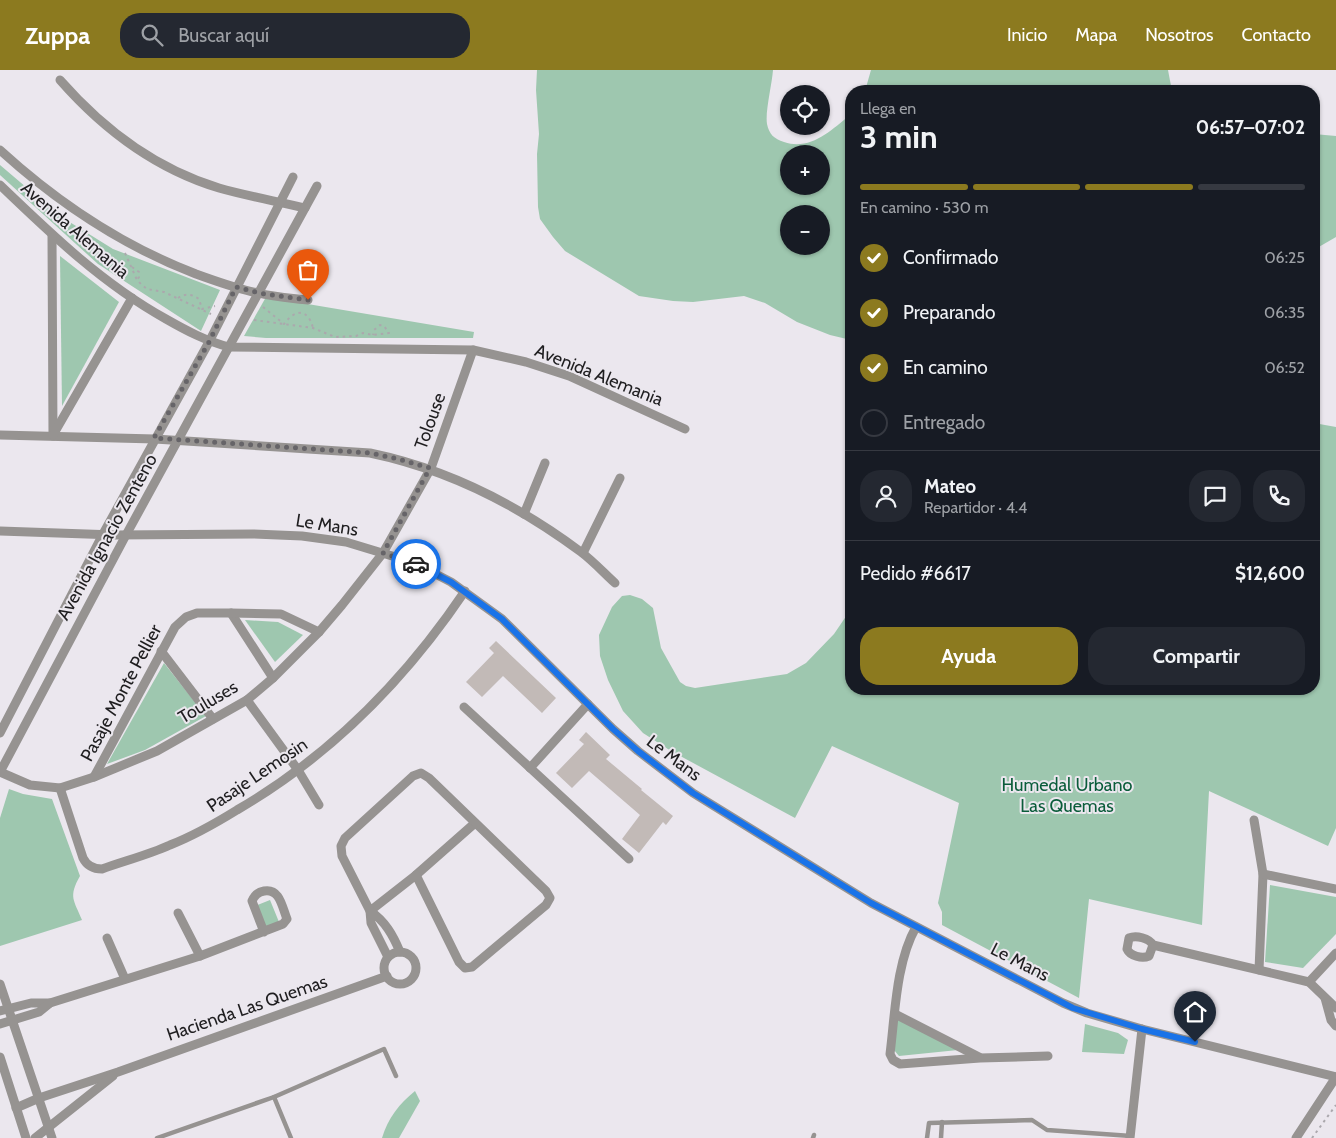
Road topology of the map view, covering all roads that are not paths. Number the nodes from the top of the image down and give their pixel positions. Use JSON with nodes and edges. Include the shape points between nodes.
{"nodes":[{"id":1,"x":60,"y":80,"type":"dead end"},
{"id":2,"x":0,"y":150,"type":"edge"},
{"id":3,"x":293,"y":176,"type":"dead end"},
{"id":4,"x":0,"y":186,"type":"edge"},
{"id":5,"x":317,"y":186,"type":"dead end"},
{"id":6,"x":279,"y":202,"type":"junction"},
{"id":7,"x":305,"y":208,"type":"junction"},
{"id":8,"x":52,"y":235,"type":"junction"},
{"id":9,"x":236,"y":287,"type":"junction"},
{"id":10,"x":257,"y":297,"type":"junction"},
{"id":11,"x":132,"y":298,"type":"junction"},
{"id":12,"x":308,"y":300,"type":"dead end"},
{"id":13,"x":209,"y":342,"type":"junction"},
{"id":14,"x":229,"y":346,"type":"junction"},
{"id":15,"x":473,"y":350,"type":"junction"},
{"id":16,"x":685,"y":429,"type":"dead end"},
{"id":17,"x":0,"y":435,"type":"edge"},
{"id":18,"x":53,"y":436,"type":"junction"},
{"id":19,"x":154,"y":438,"type":"junction"},
{"id":20,"x":178,"y":441,"type":"junction"},
{"id":21,"x":545,"y":463,"type":"dead end"},
{"id":22,"x":430,"y":468,"type":"junction"},
{"id":23,"x":620,"y":478,"type":"dead end"},
{"id":24,"x":524,"y":514,"type":"junction"},
{"id":25,"x":0,"y":531,"type":"edge"},
{"id":26,"x":103,"y":534,"type":"junction"},
{"id":27,"x":126,"y":535,"type":"junction"},
{"id":28,"x":383,"y":553,"type":"junction"},
{"id":29,"x":582,"y":553,"type":"junction"},
{"id":30,"x":614,"y":583,"type":"dead end"},
{"id":31,"x":465,"y":592,"type":"junction"},
{"id":32,"x":231,"y":613,"type":"junction"},
{"id":33,"x":319,"y":632,"type":"junction"},
{"id":34,"x":161,"y":651,"type":"junction"},
{"id":35,"x":273,"y":678,"type":"junction"},
{"id":36,"x":247,"y":700,"type":"junction"},
{"id":37,"x":588,"y":704,"type":"junction"},
{"id":38,"x":464,"y":707,"type":"dead end"},
{"id":39,"x":213,"y":719,"type":"junction"},
{"id":40,"x":0,"y":733,"type":"edge"},
{"id":41,"x":530,"y":768,"type":"junction"},
{"id":42,"x":298,"y":770,"type":"junction"},
{"id":43,"x":0,"y":772,"type":"edge"},
{"id":44,"x":94,"y":777,"type":"junction"},
{"id":45,"x":60,"y":788,"type":"junction"},
{"id":46,"x":319,"y":805,"type":"dead end"},
{"id":47,"x":1254,"y":820,"type":"dead end"},
{"id":48,"x":475,"y":823,"type":"junction"},
{"id":49,"x":629,"y":859,"type":"dead end"},
{"id":50,"x":1263,"y":874,"type":"junction"},
{"id":51,"x":416,"y":875,"type":"junction"},
{"id":52,"x":1336,"y":889,"type":"edge"},
{"id":53,"x":370,"y":911,"type":"junction"},
{"id":54,"x":178,"y":913,"type":"dead end"},
{"id":55,"x":916,"y":927,"type":"junction"},
{"id":56,"x":264,"y":932,"type":"junction"},
{"id":57,"x":107,"y":938,"type":"dead end"},
{"id":58,"x":1153,"y":945,"type":"dead end"},
{"id":59,"x":400,"y":952,"type":"junction"},
{"id":60,"x":1336,"y":953,"type":"edge"},
{"id":61,"x":200,"y":956,"type":"junction"},
{"id":62,"x":388,"y":958,"type":"junction"},
{"id":63,"x":1259,"y":970,"type":"junction"},
{"id":64,"x":387,"y":976,"type":"junction"},
{"id":65,"x":125,"y":980,"type":"junction"},
{"id":66,"x":1308,"y":982,"type":"junction"},
{"id":67,"x":0,"y":984,"type":"edge"},
{"id":68,"x":1325,"y":998,"type":"junction"},
{"id":69,"x":50,"y":1003,"type":"junction"},
{"id":70,"x":1336,"y":1008,"type":"edge"},
{"id":71,"x":4,"y":1010,"type":"edge"},
{"id":72,"x":895,"y":1014,"type":"junction"},
{"id":73,"x":12,"y":1020,"type":"junction"},
{"id":74,"x":0,"y":1024,"type":"edge"},
{"id":75,"x":1336,"y":1026,"type":"edge"},
{"id":76,"x":1142,"y":1029,"type":"junction"},
{"id":77,"x":1048,"y":1056,"type":"dead end"},
{"id":78,"x":0,"y":1058,"type":"edge"},
{"id":79,"x":980,"y":1058,"type":"junction"},
{"id":80,"x":118,"y":1072,"type":"junction"},
{"id":81,"x":396,"y":1076,"type":"dead end"},
{"id":82,"x":1336,"y":1077,"type":"edge"},
{"id":83,"x":274,"y":1097,"type":"junction"},
{"id":84,"x":39,"y":1098,"type":"junction"},
{"id":85,"x":16,"y":1108,"type":"junction"},
{"id":86,"x":942,"y":1122,"type":"junction"},
{"id":87,"x":48,"y":1127,"type":"junction"},
{"id":88,"x":1133,"y":1137,"type":"edge"},
{"id":89,"x":26,"y":1138,"type":"edge"},
{"id":90,"x":35,"y":1138,"type":"edge"},
{"id":91,"x":52,"y":1138,"type":"edge"},
{"id":92,"x":157,"y":1138,"type":"edge"},
{"id":93,"x":291,"y":1138,"type":"edge"},
{"id":94,"x":927,"y":1138,"type":"edge"},
{"id":95,"x":941,"y":1138,"type":"edge"},
{"id":96,"x":1296,"y":1138,"type":"edge"}],
"edges":[{"from":1,"to":6,"type":"street","via":[[105,125],[158,161],[217,187]]},
{"from":2,"to":9,"type":"street","name":"Avenida Alemania","via":[[44,188],[118,237],[178,267]]},
{"from":3,"to":6,"type":"street","name":"Avenida Ignacio Zenteno"},
{"from":4,"to":8,"type":"street","name":"Avenida Alemania"},
{"from":5,"to":7,"type":"street","name":"Avenida Ignacio Zenteno"},
{"from":6,"to":7,"type":"street"},
{"from":6,"to":9,"type":"street","name":"Avenida Ignacio Zenteno"},
{"from":7,"to":10,"type":"street","name":"Avenida Ignacio Zenteno"},
{"from":8,"to":11,"type":"street","name":"Avenida Alemania"},
{"from":8,"to":18,"type":"street"},
{"from":9,"to":10,"type":"street","name":"Avenida Alemania"},
{"from":9,"to":13,"type":"street","name":"Avenida Ignacio Zenteno"},
{"from":10,"to":12,"type":"street"},
{"from":10,"to":14,"type":"street","name":"Avenida Ignacio Zenteno"},
{"from":11,"to":13,"type":"street","name":"Avenida Alemania"},
{"from":11,"to":18,"type":"street"},
{"from":13,"to":14,"type":"street","name":"Avenida Alemania"},
{"from":13,"to":19,"type":"street","name":"Avenida Ignacio Zenteno"},
{"from":14,"to":15,"type":"street","name":"Avenida Alemania"},
{"from":14,"to":20,"type":"street","name":"Avenida Ignacio Zenteno"},
{"from":15,"to":16,"type":"street","name":"Avenida Alemania","via":[[569,376]]},
{"from":15,"to":22,"type":"street","name":"Tolouse"},
{"from":17,"to":18,"type":"street"},
{"from":18,"to":19,"type":"street"},
{"from":19,"to":20,"type":"street"},
{"from":19,"to":26,"type":"street","name":"Avenida Ignacio Zenteno"},
{"from":20,"to":22,"type":"street","via":[[370,453]]},
{"from":20,"to":27,"type":"street","name":"Avenida Ignacio Zenteno"},
{"from":21,"to":24,"type":"street"},
{"from":22,"to":24,"type":"street"},
{"from":22,"to":28,"type":"street","name":"Tolouse"},
{"from":23,"to":29,"type":"street"},
{"from":24,"to":29,"type":"street"},
{"from":25,"to":26,"type":"street","name":"Le Mans"},
{"from":26,"to":27,"type":"street","name":"Le Mans"},
{"from":26,"to":40,"type":"street","name":"Avenida Ignacio Zenteno"},
{"from":27,"to":28,"type":"street","name":"Le Mans","via":[[302,536],[346,542]]},
{"from":27,"to":43,"type":"street","name":"Avenida Ignacio Zenteno"},
{"from":28,"to":31,"type":"street","name":"Le Mans","via":[[436,573]]},
{"from":28,"to":33,"type":"street","name":"Touluses"},
{"from":29,"to":30,"type":"street"},
{"from":31,"to":37,"type":"street","name":"Le Mans","via":[[502,619]]},
{"from":31,"to":42,"type":"street","name":"Pasaje Lemosin","via":[[428,644],[386,692]]},
{"from":32,"to":33,"type":"street","name":"Pasaje Monte Pellier","via":[[281,614]]},
{"from":32,"to":34,"type":"street","name":"Pasaje Monte Pellier","via":[[203,612],[186,617],[175,627]]},
{"from":32,"to":35,"type":"street"},
{"from":33,"to":35,"type":"street","name":"Touluses"},
{"from":34,"to":39,"type":"street"},
{"from":34,"to":44,"type":"street","name":"Pasaje Monte Pellier"},
{"from":35,"to":36,"type":"street","name":"Touluses"},
{"from":36,"to":39,"type":"street","name":"Touluses"},
{"from":36,"to":42,"type":"street"},
{"from":37,"to":41,"type":"street"},
{"from":37,"to":55,"type":"street","name":"Le Mans","via":[[638,751],[693,793],[871,903]]},
{"from":38,"to":41,"type":"street"},
{"from":39,"to":44,"type":"street","name":"Touluses","via":[[157,751]]},
{"from":41,"to":49,"type":"street"},
{"from":42,"to":45,"type":"street","name":"Pasaje Lemosin","via":[[249,804],[197,833],[170,846],[102,869],[91,867],[83,858]]},
{"from":42,"to":46,"type":"street"},
{"from":43,"to":45,"type":"street","name":"Touluses","via":[[30,784]]},
{"from":44,"to":45,"type":"street","name":"Touluses"},
{"from":47,"to":50,"type":"street"},
{"from":48,"to":51,"type":"street"},
{"from":48,"to":51,"type":"street","via":[[546,891],[550,898],[546,905],[472,967],[465,968]]},
{"from":48,"to":53,"type":"street","via":[[429,778],[421,773],[413,776],[345,838],[341,846],[342,856]]},
{"from":50,"to":52,"type":"street"},
{"from":50,"to":63,"type":"street"},
{"from":51,"to":53,"type":"street"},
{"from":53,"to":59,"type":"street","via":[[390,931]]},
{"from":53,"to":62,"type":"street","via":[[371,922]]},
{"from":54,"to":61,"type":"street"},
{"from":55,"to":72,"type":"street","via":[[905,950]]},
{"from":55,"to":76,"type":"street","name":"Le Mans","via":[[1063,1003]]},
{"from":56,"to":56,"type":"street","via":[[287,919],[277,893],[271,890],[261,892],[252,901]]},
{"from":56,"to":61,"type":"street"},
{"from":57,"to":65,"type":"street"},
{"from":58,"to":63,"type":"street"},
{"from":59,"to":62,"type":"street"},
{"from":59,"to":64,"type":"street","via":[[412,957],[416,969],[414,975],[404,983],[392,981]]},
{"from":60,"to":66,"type":"street"},
{"from":61,"to":65,"type":"street"},
{"from":62,"to":64,"type":"street","via":[[385,963]]},
{"from":63,"to":66,"type":"street"},
{"from":64,"to":80,"type":"street","name":"Hacienda Las Quemas"},
{"from":65,"to":69,"type":"street"},
{"from":66,"to":68,"type":"street"},
{"from":67,"to":71,"type":"street"},
{"from":68,"to":70,"type":"street"},
{"from":68,"to":75,"type":"street"},
{"from":69,"to":71,"type":"street","via":[[31,1003]]},
{"from":69,"to":73,"type":"street","via":[[39,1012]]},
{"from":71,"to":73,"type":"street"},
{"from":72,"to":79,"type":"street"},
{"from":72,"to":79,"type":"street","via":[[890,1054],[900,1064]]},
{"from":73,"to":74,"type":"street"},
{"from":73,"to":84,"type":"street"},
{"from":76,"to":82,"type":"street","name":"Le Mans"},
{"from":76,"to":88,"type":"street"},
{"from":77,"to":79,"type":"street"},
{"from":78,"to":85,"type":"street"},
{"from":80,"to":84,"type":"street","name":"Hacienda Las Quemas"},
{"from":80,"to":87,"type":"street"},
{"from":81,"to":83,"type":"lane","via":[[384,1049]]},
{"from":82,"to":96,"type":"street"},
{"from":83,"to":92,"type":"lane"},
{"from":83,"to":93,"type":"lane"},
{"from":84,"to":85,"type":"street","name":"Hacienda Las Quemas"},
{"from":84,"to":87,"type":"street"},
{"from":85,"to":89,"type":"street"},
{"from":86,"to":88,"type":"lane","via":[[1032,1120],[1047,1130]]},
{"from":86,"to":94,"type":"lane","via":[[929,1123]]},
{"from":86,"to":95,"type":"lane"},
{"from":87,"to":90,"type":"street"},
{"from":87,"to":91,"type":"street"}]}
